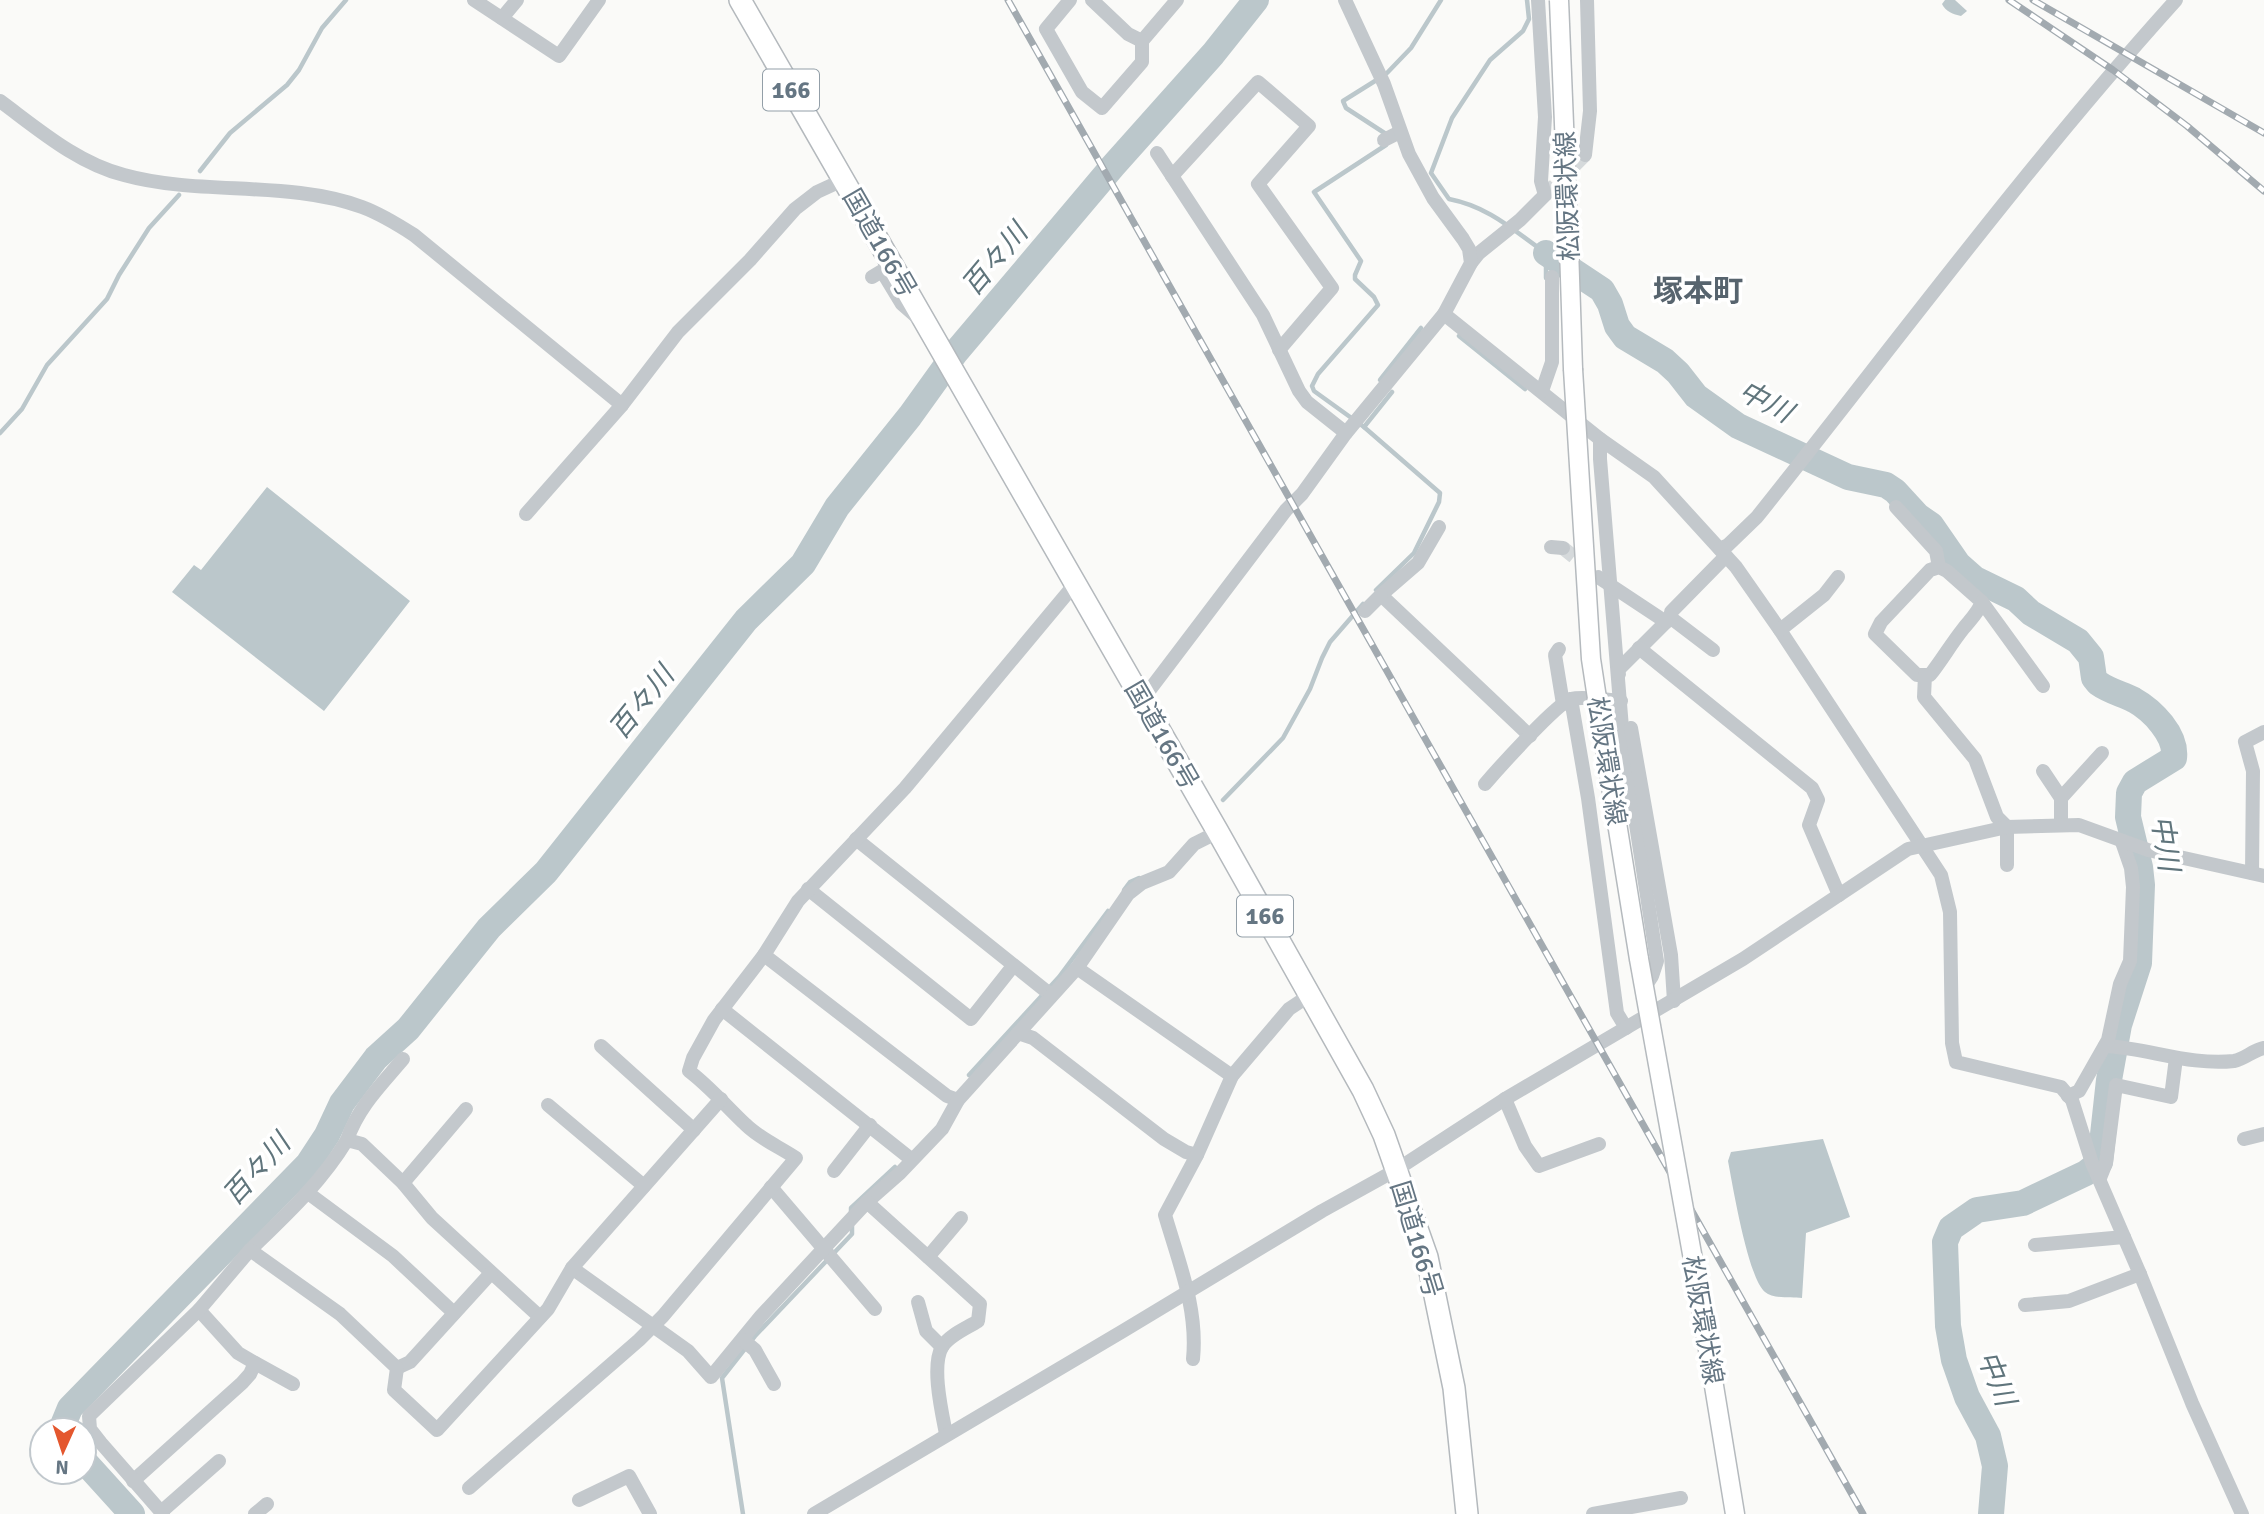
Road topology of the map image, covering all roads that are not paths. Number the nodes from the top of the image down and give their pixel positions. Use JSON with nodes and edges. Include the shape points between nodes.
{"nodes":[{"id":1,"x":474,"y":0,"type":"edge"},
{"id":2,"x":517,"y":0,"type":"edge"},
{"id":3,"x":599,"y":0,"type":"edge"},
{"id":4,"x":740,"y":0,"type":"edge"},
{"id":5,"x":1070,"y":0,"type":"edge"},
{"id":6,"x":1092,"y":0,"type":"edge"},
{"id":7,"x":1177,"y":0,"type":"edge"},
{"id":8,"x":1345,"y":0,"type":"edge"},
{"id":9,"x":1538,"y":0,"type":"edge"},
{"id":10,"x":1559,"y":0,"type":"edge"},
{"id":11,"x":1587,"y":0,"type":"edge"},
{"id":12,"x":2176,"y":0,"type":"edge"},
{"id":13,"x":502,"y":18,"type":"junction"},
{"id":14,"x":1142,"y":41,"type":"junction"},
{"id":15,"x":0,"y":101,"type":"edge"},
{"id":16,"x":1157,"y":153,"type":"dead end"},
{"id":17,"x":1585,"y":155,"type":"tunnel mouth"},
{"id":18,"x":1172,"y":176,"type":"junction"},
{"id":19,"x":843,"y":180,"type":"junction"},
{"id":20,"x":1471,"y":263,"type":"junction"},
{"id":21,"x":872,"y":277,"type":"dead end"},
{"id":22,"x":1552,"y":277,"type":"dead end"},
{"id":23,"x":1444,"y":314,"type":"junction"},
{"id":24,"x":928,"y":326,"type":"junction"},
{"id":25,"x":1279,"y":350,"type":"junction"},
{"id":26,"x":1542,"y":391,"type":"junction"},
{"id":27,"x":622,"y":405,"type":"junction"},
{"id":28,"x":1353,"y":425,"type":"junction"},
{"id":29,"x":1600,"y":439,"type":"junction"},
{"id":30,"x":1896,"y":507,"type":"dead end"},
{"id":31,"x":526,"y":514,"type":"dead end"},
{"id":32,"x":1439,"y":527,"type":"dead end"},
{"id":33,"x":1723,"y":552,"type":"junction"},
{"id":34,"x":1939,"y":567,"type":"junction"},
{"id":35,"x":1838,"y":578,"type":"dead end"},
{"id":36,"x":1604,"y":581,"type":"junction"},
{"id":37,"x":1075,"y":584,"type":"junction"},
{"id":38,"x":1381,"y":595,"type":"junction"},
{"id":39,"x":1982,"y":602,"type":"junction"},
{"id":40,"x":1366,"y":611,"type":"dead end"},
{"id":41,"x":1668,"y":620,"type":"junction"},
{"id":42,"x":1780,"y":630,"type":"junction"},
{"id":43,"x":1559,"y":649,"type":"dead end"},
{"id":44,"x":1639,"y":649,"type":"junction"},
{"id":45,"x":1713,"y":650,"type":"dead end"},
{"id":46,"x":1618,"y":670,"type":"junction"},
{"id":47,"x":1925,"y":675,"type":"junction"},
{"id":48,"x":2043,"y":686,"type":"dead end"},
{"id":49,"x":1142,"y":700,"type":"junction"},
{"id":50,"x":1621,"y":701,"type":"junction"},
{"id":51,"x":1567,"y":702,"type":"junction"},
{"id":52,"x":2264,"y":732,"type":"edge"},
{"id":53,"x":1530,"y":736,"type":"junction"},
{"id":54,"x":2102,"y":753,"type":"dead end"},
{"id":55,"x":2043,"y":771,"type":"dead end"},
{"id":56,"x":1485,"y":785,"type":"dead end"},
{"id":57,"x":2061,"y":798,"type":"junction"},
{"id":58,"x":2061,"y":824,"type":"junction"},
{"id":59,"x":2007,"y":827,"type":"junction"},
{"id":60,"x":1218,"y":831,"type":"junction"},
{"id":61,"x":856,"y":839,"type":"junction"},
{"id":62,"x":2125,"y":843,"type":"junction"},
{"id":63,"x":1923,"y":845,"type":"junction"},
{"id":64,"x":2007,"y":865,"type":"dead end"},
{"id":65,"x":2258,"y":874,"type":"edge"},
{"id":66,"x":808,"y":889,"type":"junction"},
{"id":67,"x":1839,"y":895,"type":"junction"},
{"id":68,"x":764,"y":955,"type":"junction"},
{"id":69,"x":1013,"y":966,"type":"junction"},
{"id":70,"x":1077,"y":968,"type":"junction"},
{"id":71,"x":1644,"y":988,"type":"junction"},
{"id":72,"x":1047,"y":991,"type":"junction"},
{"id":73,"x":1310,"y":995,"type":"junction"},
{"id":74,"x":1674,"y":1001,"type":"junction"},
{"id":75,"x":722,"y":1009,"type":"junction"},
{"id":76,"x":1626,"y":1028,"type":"junction"},
{"id":77,"x":1018,"y":1032,"type":"junction"},
{"id":78,"x":601,"y":1046,"type":"dead end"},
{"id":79,"x":2105,"y":1046,"type":"junction"},
{"id":80,"x":2264,"y":1048,"type":"edge"},
{"id":81,"x":2176,"y":1058,"type":"junction"},
{"id":82,"x":404,"y":1059,"type":"dead end"},
{"id":83,"x":1232,"y":1076,"type":"junction"},
{"id":84,"x":2068,"y":1096,"type":"junction"},
{"id":85,"x":722,"y":1099,"type":"junction"},
{"id":86,"x":1505,"y":1099,"type":"junction"},
{"id":87,"x":958,"y":1100,"type":"junction"},
{"id":88,"x":548,"y":1105,"type":"dead end"},
{"id":89,"x":466,"y":1109,"type":"dead end"},
{"id":90,"x":870,"y":1125,"type":"junction"},
{"id":91,"x":694,"y":1130,"type":"junction"},
{"id":92,"x":2264,"y":1134,"type":"edge"},
{"id":93,"x":2244,"y":1139,"type":"dead end"},
{"id":94,"x":347,"y":1140,"type":"junction"},
{"id":95,"x":1599,"y":1144,"type":"dead end"},
{"id":96,"x":1197,"y":1155,"type":"junction"},
{"id":97,"x":911,"y":1159,"type":"junction"},
{"id":98,"x":1396,"y":1170,"type":"junction"},
{"id":99,"x":834,"y":1171,"type":"dead end"},
{"id":100,"x":2096,"y":1172,"type":"junction"},
{"id":101,"x":403,"y":1184,"type":"junction"},
{"id":102,"x":644,"y":1186,"type":"junction"},
{"id":103,"x":771,"y":1187,"type":"junction"},
{"id":104,"x":308,"y":1193,"type":"junction"},
{"id":105,"x":867,"y":1202,"type":"junction"},
{"id":106,"x":961,"y":1218,"type":"dead end"},
{"id":107,"x":2124,"y":1237,"type":"junction"},
{"id":108,"x":2035,"y":1245,"type":"dead end"},
{"id":109,"x":250,"y":1250,"type":"junction"},
{"id":110,"x":829,"y":1254,"type":"junction"},
{"id":111,"x":928,"y":1256,"type":"junction"},
{"id":112,"x":572,"y":1268,"type":"junction"},
{"id":113,"x":491,"y":1273,"type":"junction"},
{"id":114,"x":2140,"y":1274,"type":"junction"},
{"id":115,"x":1187,"y":1291,"type":"junction"},
{"id":116,"x":918,"y":1302,"type":"dead end"},
{"id":117,"x":2025,"y":1305,"type":"dead end"},
{"id":118,"x":875,"y":1309,"type":"dead end"},
{"id":119,"x":199,"y":1310,"type":"junction"},
{"id":120,"x":454,"y":1313,"type":"junction"},
{"id":121,"x":540,"y":1317,"type":"junction"},
{"id":122,"x":653,"y":1326,"type":"junction"},
{"id":123,"x":747,"y":1344,"type":"junction"},
{"id":124,"x":942,"y":1348,"type":"junction"},
{"id":125,"x":1193,"y":1359,"type":"dead end"},
{"id":126,"x":255,"y":1363,"type":"junction"},
{"id":127,"x":397,"y":1368,"type":"junction"},
{"id":128,"x":293,"y":1384,"type":"dead end"},
{"id":129,"x":774,"y":1384,"type":"dead end"},
{"id":130,"x":946,"y":1434,"type":"junction"},
{"id":131,"x":219,"y":1461,"type":"dead end"},
{"id":132,"x":133,"y":1481,"type":"junction"},
{"id":133,"x":469,"y":1488,"type":"dead end"},
{"id":134,"x":1682,"y":1498,"type":"dead end"},
{"id":135,"x":579,"y":1500,"type":"dead end"},
{"id":136,"x":267,"y":1504,"type":"dead end"},
{"id":137,"x":162,"y":1513,"type":"edge"},
{"id":138,"x":255,"y":1514,"type":"edge"},
{"id":139,"x":650,"y":1514,"type":"edge"},
{"id":140,"x":814,"y":1514,"type":"edge"},
{"id":141,"x":1467,"y":1514,"type":"edge"},
{"id":142,"x":1593,"y":1514,"type":"edge"},
{"id":143,"x":1735,"y":1514,"type":"edge"},
{"id":144,"x":2242,"y":1514,"type":"edge"}],
"edges":[{"from":1,"to":13,"type":"street"},
{"from":2,"to":13,"type":"street"},
{"from":3,"to":13,"type":"street","via":[[559,56]]},
{"from":4,"to":19,"type":"highway","name":"国道166号","number":"166"},
{"from":5,"to":14,"type":"street","via":[[1046,29],[1082,92],[1102,108],[1142,62]]},
{"from":6,"to":14,"type":"street"},
{"from":7,"to":14,"type":"street"},
{"from":8,"to":20,"type":"street","via":[[1384,84],[1391,136],[1409,154],[1469,249]]},
{"from":9,"to":20,"type":"street","via":[[1545,117],[1541,181],[1545,194]]},
{"from":10,"to":71,"type":"main road","name":"松阪環状線","bridge":true,"via":[[1577,448],[1591,659]]},
{"from":11,"to":17,"type":"street","via":[[1590,111]]},
{"from":12,"to":33,"type":"street","via":[[2039,158],[1794,471]]},
{"from":15,"to":27,"type":"street","via":[[88,161],[121,174],[155,182],[319,197],[378,213],[414,235]]},
{"from":16,"to":18,"type":"street"},
{"from":18,"to":25,"type":"street","via":[[1263,314]]},
{"from":18,"to":25,"type":"street","via":[[1258,82],[1308,126],[1258,184],[1332,288]]},
{"from":19,"to":24,"type":"highway","name":"国道166号","number":"166"},
{"from":19,"to":27,"type":"street","via":[[795,209],[678,332]]},
{"from":20,"to":23,"type":"street"},
{"from":21,"to":24,"type":"street","via":[[882,271],[902,304]]},
{"from":22,"to":26,"type":"street","via":[[1552,362]]},
{"from":23,"to":26,"type":"street"},
{"from":23,"to":28,"type":"street"},
{"from":24,"to":37,"type":"highway","name":"国道166号","number":"166"},
{"from":25,"to":28,"type":"street","via":[[1307,402]]},
{"from":26,"to":29,"type":"street"},
{"from":27,"to":31,"type":"street"},
{"from":28,"to":49,"type":"street"},
{"from":29,"to":33,"type":"street","via":[[1654,477]]},
{"from":29,"to":36,"type":"street"},
{"from":30,"to":34,"type":"street","via":[[1936,551]]},
{"from":32,"to":38,"type":"street","via":[[1418,563]]},
{"from":33,"to":41,"type":"street"},
{"from":33,"to":42,"type":"street"},
{"from":34,"to":39,"type":"street"},
{"from":34,"to":47,"type":"street","via":[[1930,570],[1875,634],[1917,675]]},
{"from":35,"to":42,"type":"street","via":[[1825,595]]},
{"from":36,"to":41,"type":"street"},
{"from":36,"to":46,"type":"street"},
{"from":37,"to":49,"type":"highway","name":"国道166号","number":"166"},
{"from":37,"to":61,"type":"street","via":[[905,788]]},
{"from":38,"to":40,"type":"street"},
{"from":38,"to":53,"type":"street"},
{"from":39,"to":47,"type":"street","via":[[1945,656]]},
{"from":39,"to":48,"type":"street"},
{"from":41,"to":44,"type":"street"},
{"from":41,"to":45,"type":"street"},
{"from":42,"to":63,"type":"street"},
{"from":43,"to":51,"type":"street","via":[[1555,655]]},
{"from":44,"to":46,"type":"street"},
{"from":44,"to":67,"type":"street","via":[[1812,788],[1818,800],[1809,825]]},
{"from":46,"to":50,"type":"street"},
{"from":46,"to":74,"type":"street","via":[[1671,955]]},
{"from":47,"to":59,"type":"street","via":[[1924,697],[1975,759],[1997,817]]},
{"from":49,"to":60,"type":"highway","name":"国道166号","number":"166"},
{"from":50,"to":51,"type":"street"},
{"from":50,"to":71,"type":"street","via":[[1657,961]]},
{"from":51,"to":53,"type":"street"},
{"from":51,"to":76,"type":"street","via":[[1588,798],[1618,1013]]},
{"from":52,"to":65,"type":"street","via":[[2245,742],[2253,771]]},
{"from":53,"to":56,"type":"street"},
{"from":54,"to":57,"type":"street"},
{"from":55,"to":57,"type":"street"},
{"from":57,"to":58,"type":"street"},
{"from":58,"to":59,"type":"street"},
{"from":58,"to":62,"type":"street","via":[[2090,828]]},
{"from":59,"to":63,"type":"street"},
{"from":59,"to":64,"type":"street"},
{"from":60,"to":70,"type":"street","via":[[1194,844],[1169,872],[1128,894]]},
{"from":60,"to":73,"type":"highway","name":"国道166号","number":"166"},
{"from":61,"to":66,"type":"street"},
{"from":61,"to":69,"type":"street"},
{"from":62,"to":65,"type":"street"},
{"from":62,"to":79,"type":"street","via":[[2133,887],[2130,961]]},
{"from":63,"to":67,"type":"street","via":[[1908,849]]},
{"from":63,"to":84,"type":"street","via":[[1941,875],[1950,912],[1956,1062],[2062,1087]]},
{"from":66,"to":68,"type":"street"},
{"from":66,"to":69,"type":"street","via":[[971,1019]]},
{"from":67,"to":74,"type":"street"},
{"from":68,"to":75,"type":"street"},
{"from":68,"to":87,"type":"street"},
{"from":69,"to":72,"type":"street"},
{"from":70,"to":72,"type":"street"},
{"from":70,"to":83,"type":"street"},
{"from":71,"to":143,"type":"main road","name":"松阪環状線","bridge":true},
{"from":72,"to":77,"type":"street"},
{"from":73,"to":83,"type":"street","via":[[1289,1009]]},
{"from":73,"to":98,"type":"highway","name":"国道166号","number":"166","via":[[1363,1090]]},
{"from":74,"to":76,"type":"street"},
{"from":75,"to":85,"type":"street","via":[[689,1071]]},
{"from":75,"to":90,"type":"street"},
{"from":76,"to":86,"type":"street"},
{"from":77,"to":87,"type":"street"},
{"from":77,"to":96,"type":"street","via":[[1033,1038],[1164,1139]]},
{"from":78,"to":91,"type":"street"},
{"from":79,"to":81,"type":"street"},
{"from":79,"to":84,"type":"street","via":[[2079,1090]]},
{"from":80,"to":81,"type":"street","via":[[2239,1060]]},
{"from":81,"to":100,"type":"street","via":[[2171,1097],[2116,1085],[2106,1163]]},
{"from":82,"to":94,"type":"street","via":[[362,1108]]},
{"from":83,"to":96,"type":"street"},
{"from":84,"to":100,"type":"street"},
{"from":85,"to":91,"type":"street"},
{"from":85,"to":103,"type":"street","via":[[760,1137],[796,1158]]},
{"from":86,"to":95,"type":"street","via":[[1539,1166]]},
{"from":86,"to":98,"type":"street"},
{"from":87,"to":97,"type":"street","via":[[942,1129]]},
{"from":88,"to":102,"type":"street"},
{"from":89,"to":101,"type":"street"},
{"from":90,"to":97,"type":"street"},
{"from":90,"to":99,"type":"street"},
{"from":91,"to":102,"type":"street"},
{"from":92,"to":93,"type":"street"},
{"from":94,"to":101,"type":"street","via":[[362,1144]]},
{"from":94,"to":104,"type":"street"},
{"from":96,"to":115,"type":"street","via":[[1165,1215]]},
{"from":97,"to":105,"type":"street"},
{"from":98,"to":115,"type":"street"},
{"from":98,"to":141,"type":"highway","name":"国道166号","number":"166","via":[[1427,1257],[1449,1362]]},
{"from":100,"to":107,"type":"street"},
{"from":101,"to":113,"type":"street"},
{"from":102,"to":112,"type":"street"},
{"from":103,"to":110,"type":"street"},
{"from":103,"to":122,"type":"street"},
{"from":104,"to":109,"type":"street"},
{"from":104,"to":120,"type":"street","via":[[393,1256]]},
{"from":105,"to":110,"type":"street"},
{"from":105,"to":111,"type":"street"},
{"from":106,"to":111,"type":"street"},
{"from":107,"to":108,"type":"street"},
{"from":107,"to":114,"type":"street"},
{"from":109,"to":119,"type":"street"},
{"from":109,"to":127,"type":"street","via":[[340,1314]]},
{"from":110,"to":118,"type":"street"},
{"from":110,"to":123,"type":"street","via":[[761,1317]]},
{"from":111,"to":124,"type":"street","via":[[980,1304],[978,1321]]},
{"from":112,"to":121,"type":"street"},
{"from":112,"to":122,"type":"street"},
{"from":113,"to":120,"type":"street"},
{"from":113,"to":121,"type":"street"},
{"from":114,"to":117,"type":"street","via":[[2069,1301]]},
{"from":114,"to":144,"type":"street"},
{"from":115,"to":125,"type":"street","via":[[1195,1336]]},
{"from":115,"to":130,"type":"street"},
{"from":116,"to":124,"type":"street","via":[[926,1332]]},
{"from":119,"to":126,"type":"street","via":[[238,1353]]},
{"from":119,"to":132,"type":"street","via":[[89,1416],[90,1429]]},
{"from":120,"to":127,"type":"street","via":[[410,1362]]},
{"from":121,"to":127,"type":"street","via":[[437,1430],[394,1390]]},
{"from":122,"to":123,"type":"street","via":[[688,1352],[711,1377]]},
{"from":122,"to":133,"type":"street"},
{"from":123,"to":129,"type":"street"},
{"from":124,"to":130,"type":"street","via":[[938,1367]]},
{"from":126,"to":128,"type":"street"},
{"from":126,"to":132,"type":"street","via":[[242,1383]]},
{"from":130,"to":140,"type":"street"},
{"from":131,"to":137,"type":"street"},
{"from":132,"to":137,"type":"street"},
{"from":134,"to":142,"type":"street"},
{"from":135,"to":139,"type":"street","via":[[629,1476]]},
{"from":136,"to":138,"type":"street"}]}
